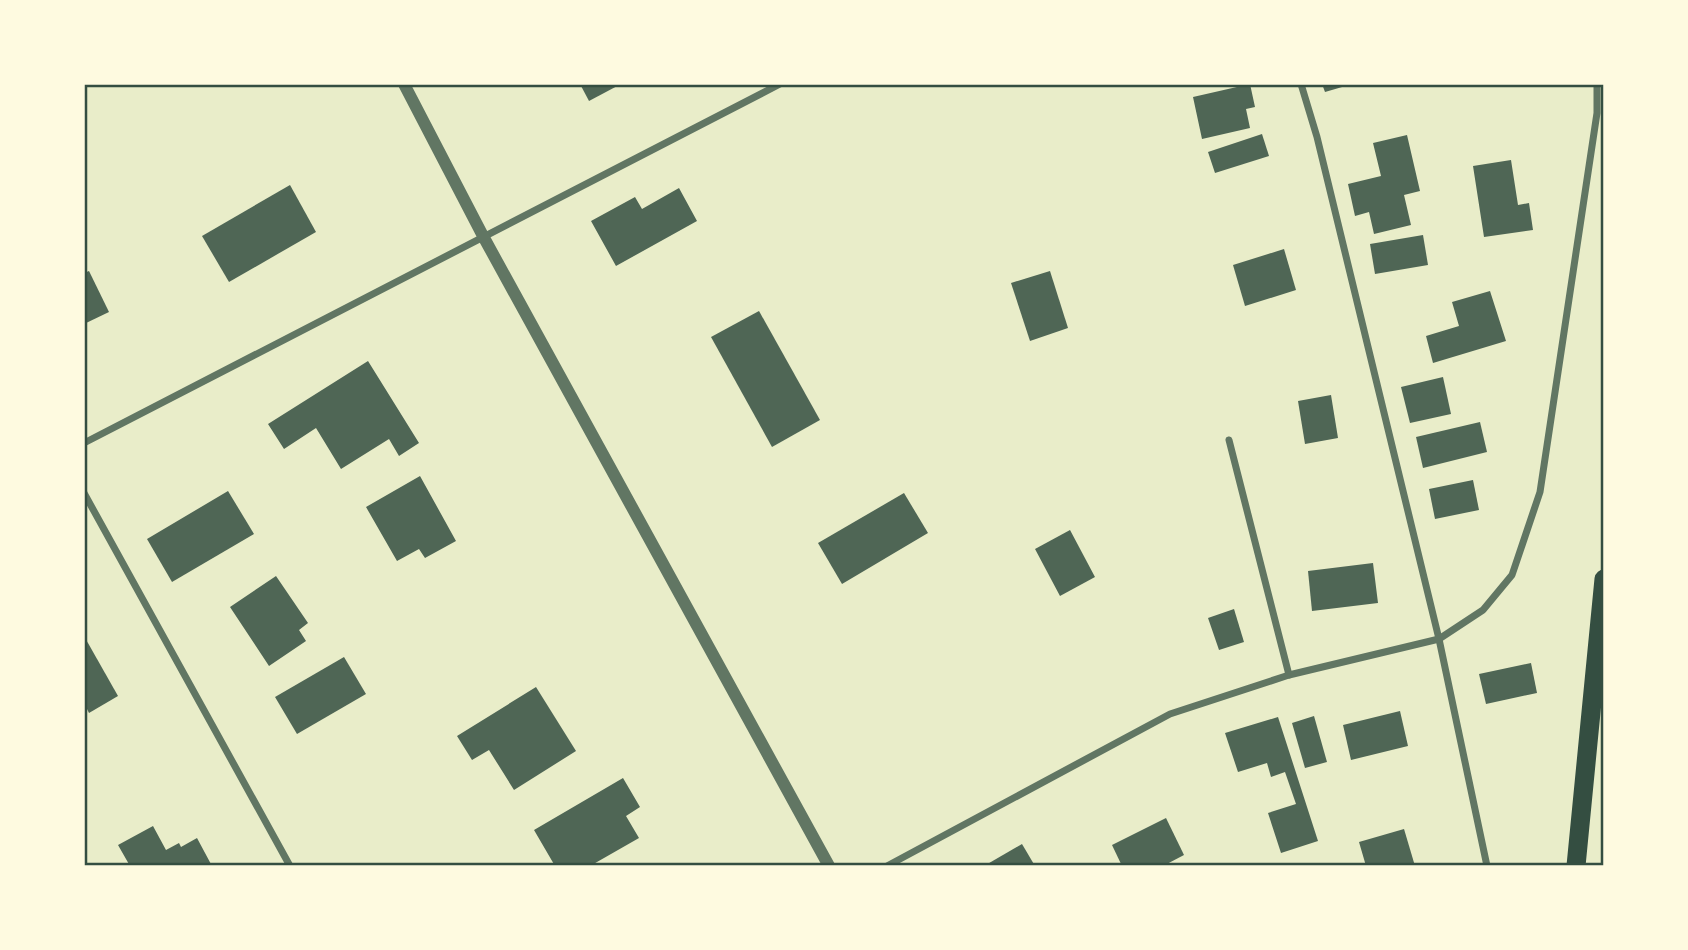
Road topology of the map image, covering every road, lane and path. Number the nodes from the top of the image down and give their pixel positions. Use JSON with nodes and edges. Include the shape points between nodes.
{"nodes":[{"id":1,"x":404,"y":84,"type":"edge"},
{"id":2,"x":780,"y":84,"type":"edge"},
{"id":3,"x":1301,"y":84,"type":"edge"},
{"id":4,"x":1597,"y":84,"type":"edge"},
{"id":5,"x":483,"y":236,"type":"junction"},
{"id":6,"x":1229,"y":440,"type":"dead end"},
{"id":7,"x":84,"y":443,"type":"edge"},
{"id":8,"x":84,"y":494,"type":"edge"},
{"id":9,"x":1604,"y":579,"type":"edge"},
{"id":10,"x":1439,"y":639,"type":"junction"},
{"id":11,"x":1289,"y":675,"type":"junction"},
{"id":12,"x":290,"y":866,"type":"edge"},
{"id":13,"x":829,"y":866,"type":"edge"},
{"id":14,"x":887,"y":866,"type":"edge"},
{"id":15,"x":1487,"y":866,"type":"edge"},
{"id":16,"x":1576,"y":866,"type":"edge"}],
"edges":[{"from":1,"to":5,"type":"street"},
{"from":2,"to":5,"type":"street"},
{"from":3,"to":10,"type":"street"},
{"from":4,"to":10,"type":"street","via":[[1597,113],[1540,492],[1512,575],[1483,610]]},
{"from":5,"to":7,"type":"street"},
{"from":5,"to":13,"type":"street"},
{"from":6,"to":11,"type":"street"},
{"from":8,"to":12,"type":"street"},
{"from":9,"to":16,"type":"highway"},
{"from":10,"to":11,"type":"street"},
{"from":10,"to":15,"type":"street"},
{"from":11,"to":14,"type":"street","via":[[1170,713]]}]}
